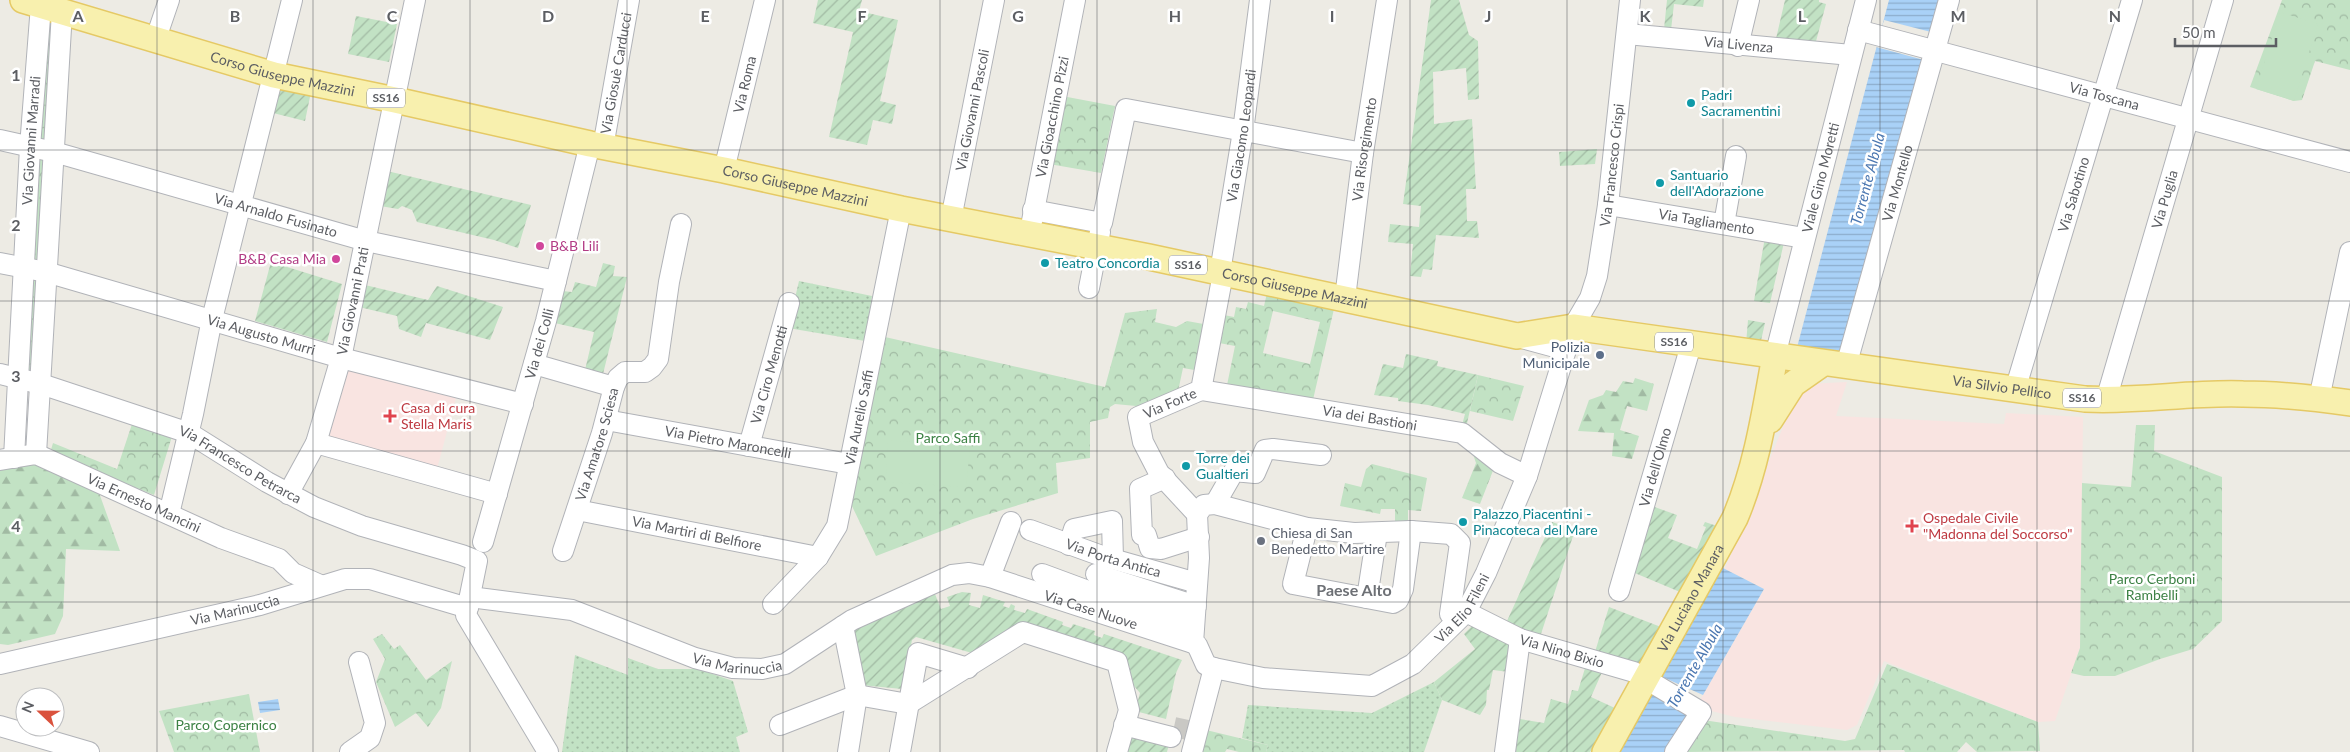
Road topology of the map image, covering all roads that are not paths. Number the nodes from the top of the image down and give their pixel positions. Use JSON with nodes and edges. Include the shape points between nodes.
{"nodes":[{"id":1,"x":169,"y":0,"type":"edge"},
{"id":2,"x":292,"y":0,"type":"edge"},
{"id":3,"x":415,"y":0,"type":"edge"},
{"id":4,"x":629,"y":0,"type":"edge"},
{"id":5,"x":765,"y":0,"type":"edge"},
{"id":6,"x":994,"y":0,"type":"edge"},
{"id":7,"x":1075,"y":0,"type":"edge"},
{"id":8,"x":1260,"y":0,"type":"edge"},
{"id":9,"x":1388,"y":0,"type":"edge"},
{"id":10,"x":1630,"y":0,"type":"edge"},
{"id":11,"x":1749,"y":0,"type":"edge"},
{"id":12,"x":1866,"y":0,"type":"edge"},
{"id":13,"x":1949,"y":0,"type":"edge"},
{"id":14,"x":2132,"y":0,"type":"edge"},
{"id":15,"x":2223,"y":0,"type":"edge"},
{"id":16,"x":42,"y":5,"type":"edge"},
{"id":17,"x":1867,"y":32,"type":"junction"},
{"id":18,"x":1627,"y":34,"type":"junction"},
{"id":19,"x":156,"y":41,"type":"junction"},
{"id":20,"x":1738,"y":46,"type":"junction"},
{"id":21,"x":1932,"y":49,"type":"junction"},
{"id":22,"x":1851,"y":55,"type":"junction"},
{"id":23,"x":274,"y":75,"type":"junction"},
{"id":24,"x":2102,"y":96,"type":"junction"},
{"id":25,"x":396,"y":100,"type":"junction"},
{"id":26,"x":2187,"y":120,"type":"junction"},
{"id":27,"x":1243,"y":131,"type":"junction"},
{"id":28,"x":0,"y":140,"type":"edge"},
{"id":29,"x":597,"y":146,"type":"junction"},
{"id":30,"x":30,"y":147,"type":"junction"},
{"id":31,"x":54,"y":152,"type":"junction"},
{"id":32,"x":1362,"y":153,"type":"junction"},
{"id":33,"x":1736,"y":156,"type":"dead end"},
{"id":34,"x":2350,"y":162,"type":"edge"},
{"id":35,"x":724,"y":170,"type":"junction"},
{"id":36,"x":242,"y":204,"type":"junction"},
{"id":37,"x":1608,"y":204,"type":"junction"},
{"id":38,"x":901,"y":209,"type":"junction"},
{"id":39,"x":951,"y":219,"type":"junction"},
{"id":40,"x":1032,"y":221,"type":"junction"},
{"id":41,"x":681,"y":224,"type":"dead end"},
{"id":42,"x":1724,"y":224,"type":"junction"},
{"id":43,"x":1100,"y":235,"type":"junction"},
{"id":44,"x":1804,"y":238,"type":"junction"},
{"id":45,"x":366,"y":241,"type":"junction"},
{"id":46,"x":2350,"y":252,"type":"edge"},
{"id":47,"x":0,"y":262,"type":"edge"},
{"id":48,"x":24,"y":268,"type":"junction"},
{"id":49,"x":46,"y":272,"type":"junction"},
{"id":50,"x":1223,"y":273,"type":"junction"},
{"id":51,"x":556,"y":281,"type":"junction"},
{"id":52,"x":1089,"y":288,"type":"dead end"},
{"id":53,"x":1345,"y":298,"type":"junction"},
{"id":54,"x":789,"y":303,"type":"dead end"},
{"id":55,"x":212,"y":319,"type":"junction"},
{"id":56,"x":1574,"y":327,"type":"junction"},
{"id":57,"x":1517,"y":336,"type":"junction"},
{"id":58,"x":1691,"y":345,"type":"junction"},
{"id":59,"x":1566,"y":350,"type":"junction"},
{"id":60,"x":1775,"y":356,"type":"junction"},
{"id":61,"x":341,"y":358,"type":"junction"},
{"id":62,"x":534,"y":364,"type":"junction"},
{"id":63,"x":1835,"y":365,"type":"junction"},
{"id":64,"x":9,"y":377,"type":"edge"},
{"id":65,"x":41,"y":384,"type":"junction"},
{"id":66,"x":614,"y":387,"type":"junction"},
{"id":67,"x":1201,"y":390,"type":"junction"},
{"id":68,"x":2015,"y":390,"type":"junction"},
{"id":69,"x":2319,"y":399,"type":"junction"},
{"id":70,"x":2106,"y":400,"type":"junction"},
{"id":71,"x":2350,"y":403,"type":"edge"},
{"id":72,"x":523,"y":404,"type":"junction"},
{"id":73,"x":606,"y":420,"type":"junction"},
{"id":74,"x":189,"y":433,"type":"junction"},
{"id":75,"x":1760,"y":438,"type":"junction"},
{"id":76,"x":316,"y":443,"type":"junction"},
{"id":77,"x":749,"y":446,"type":"junction"},
{"id":78,"x":36,"y":454,"type":"junction"},
{"id":79,"x":1321,"y":455,"type":"dead end"},
{"id":80,"x":7,"y":459,"type":"edge"},
{"id":81,"x":849,"y":464,"type":"junction"},
{"id":82,"x":1527,"y":476,"type":"junction"},
{"id":83,"x":1165,"y":478,"type":"junction"},
{"id":84,"x":288,"y":494,"type":"junction"},
{"id":85,"x":498,"y":494,"type":"junction"},
{"id":86,"x":1215,"y":504,"type":"junction"},
{"id":87,"x":577,"y":510,"type":"junction"},
{"id":88,"x":169,"y":514,"type":"junction"},
{"id":89,"x":1197,"y":514,"type":"junction"},
{"id":90,"x":1011,"y":522,"type":"dead end"},
{"id":91,"x":1306,"y":528,"type":"junction"},
{"id":92,"x":1030,"y":530,"type":"dead end"},
{"id":93,"x":1411,"y":531,"type":"junction"},
{"id":94,"x":1377,"y":533,"type":"junction"},
{"id":95,"x":1199,"y":537,"type":"junction"},
{"id":96,"x":483,"y":542,"type":"dead end"},
{"id":97,"x":1069,"y":545,"type":"junction"},
{"id":98,"x":1161,"y":549,"type":"junction"},
{"id":99,"x":563,"y":550,"type":"dead end"},
{"id":100,"x":818,"y":557,"type":"junction"},
{"id":101,"x":284,"y":566,"type":"junction"},
{"id":102,"x":1156,"y":572,"type":"junction"},
{"id":103,"x":1042,"y":574,"type":"dead end"},
{"id":104,"x":990,"y":577,"type":"junction"},
{"id":105,"x":1096,"y":578,"type":"junction"},
{"id":106,"x":1197,"y":583,"type":"junction"},
{"id":107,"x":320,"y":585,"type":"junction"},
{"id":108,"x":1619,"y":591,"type":"dead end"},
{"id":109,"x":1367,"y":598,"type":"junction"},
{"id":110,"x":279,"y":600,"type":"junction"},
{"id":111,"x":469,"y":602,"type":"junction"},
{"id":112,"x":773,"y":604,"type":"dead end"},
{"id":113,"x":1466,"y":612,"type":"junction"},
{"id":114,"x":1195,"y":615,"type":"junction"},
{"id":115,"x":843,"y":626,"type":"junction"},
{"id":116,"x":1520,"y":639,"type":"junction"},
{"id":117,"x":1193,"y":643,"type":"junction"},
{"id":118,"x":358,"y":662,"type":"dead end"},
{"id":119,"x":0,"y":664,"type":"edge"},
{"id":120,"x":968,"y":668,"type":"junction"},
{"id":121,"x":1214,"y":668,"type":"junction"},
{"id":122,"x":1653,"y":682,"type":"junction"},
{"id":123,"x":857,"y":695,"type":"junction"},
{"id":124,"x":908,"y":704,"type":"junction"},
{"id":125,"x":1126,"y":720,"type":"junction"},
{"id":126,"x":780,"y":725,"type":"dead end"},
{"id":127,"x":0,"y":726,"type":"edge"},
{"id":128,"x":1172,"y":732,"type":"tunnel mouth"},
{"id":129,"x":89,"y":752,"type":"edge"},
{"id":130,"x":350,"y":752,"type":"edge"},
{"id":131,"x":548,"y":752,"type":"edge"},
{"id":132,"x":848,"y":752,"type":"edge"},
{"id":133,"x":900,"y":752,"type":"edge"},
{"id":134,"x":1117,"y":752,"type":"edge"},
{"id":135,"x":1192,"y":752,"type":"edge"},
{"id":136,"x":1505,"y":752,"type":"edge"},
{"id":137,"x":1605,"y":752,"type":"edge"},
{"id":138,"x":1675,"y":752,"type":"edge"}],
"edges":[{"from":1,"to":19,"type":"street"},
{"from":2,"to":23,"type":"street"},
{"from":3,"to":25,"type":"street","name":"Via Giovanni Prati"},
{"from":4,"to":29,"type":"street","name":"Via Giosuè Carducci"},
{"from":5,"to":35,"type":"street","name":"Via Roma"},
{"from":6,"to":39,"type":"street","name":"Via Giovanni Pascoli"},
{"from":7,"to":40,"type":"street","name":"Via Gioacchino Pizzi"},
{"from":8,"to":27,"type":"street","name":"Via Giacomo Leopardi"},
{"from":9,"to":32,"type":"street","name":"Via Risorgimento"},
{"from":10,"to":18,"type":"street","name":"Via Francesco Crispi"},
{"from":11,"to":20,"type":"street"},
{"from":12,"to":17,"type":"street","name":"Viale Gino Moretti"},
{"from":13,"to":21,"type":"street","name":"Via Montello"},
{"from":14,"to":24,"type":"street","name":"Via Sabotino"},
{"from":15,"to":26,"type":"street","name":"Via Puglia"},
{"from":16,"to":19,"type":"main road","name":"Corso Giuseppe Mazzini","number":"SS16"},
{"from":16,"to":30,"type":"street","name":"Via Giovanni Marradi"},
{"from":16,"to":31,"type":"street","name":"Via Giovanni Marradi"},
{"from":17,"to":21,"type":"street","name":"Via Toscana"},
{"from":17,"to":22,"type":"street","name":"Viale Gino Moretti"},
{"from":18,"to":20,"type":"street","name":"Via Livenza"},
{"from":18,"to":37,"type":"street","name":"Via Francesco Crispi"},
{"from":19,"to":23,"type":"main road","name":"Corso Giuseppe Mazzini","number":"SS16"},
{"from":20,"to":22,"type":"street","name":"Via Livenza"},
{"from":21,"to":24,"type":"street","name":"Via Toscana"},
{"from":21,"to":63,"type":"street","name":"Via Montello"},
{"from":22,"to":44,"type":"street","name":"Viale Gino Moretti"},
{"from":23,"to":25,"type":"main road","name":"Corso Giuseppe Mazzini","number":"SS16"},
{"from":23,"to":36,"type":"street"},
{"from":24,"to":26,"type":"street","name":"Via Toscana"},
{"from":24,"to":68,"type":"street","name":"Via Sabotino"},
{"from":25,"to":29,"type":"main road","name":"Corso Giuseppe Mazzini","number":"SS16"},
{"from":25,"to":45,"type":"street","name":"Via Giovanni Prati"},
{"from":26,"to":34,"type":"street","name":"Via Toscana"},
{"from":26,"to":70,"type":"street","name":"Via Puglia"},
{"from":27,"to":32,"type":"street"},
{"from":27,"to":43,"type":"street","via":[[1126,109]]},
{"from":27,"to":50,"type":"street","name":"Via Giacomo Leopardi"},
{"from":28,"to":30,"type":"street","name":"Via Arnaldo Fusinato"},
{"from":29,"to":35,"type":"main road","name":"Corso Giuseppe Mazzini","number":"SS16"},
{"from":29,"to":51,"type":"street","name":"Via dei Colli"},
{"from":30,"to":31,"type":"street","name":"Via Arnaldo Fusinato"},
{"from":30,"to":48,"type":"street","name":"Via Giovanni Marradi"},
{"from":31,"to":36,"type":"street","name":"Via Arnaldo Fusinato"},
{"from":31,"to":49,"type":"street","name":"Via Giovanni Marradi"},
{"from":32,"to":53,"type":"street","name":"Via Risorgimento"},
{"from":33,"to":42,"type":"street"},
{"from":35,"to":38,"type":"main road","name":"Corso Giuseppe Mazzini","number":"SS16"},
{"from":36,"to":45,"type":"street","name":"Via Arnaldo Fusinato"},
{"from":36,"to":55,"type":"street"},
{"from":37,"to":42,"type":"street","name":"Via Tagliamento"},
{"from":37,"to":56,"type":"street","name":"Via Francesco Crispi","via":[[1592,291]]},
{"from":38,"to":39,"type":"main road","name":"Corso Giuseppe Mazzini","number":"SS16"},
{"from":38,"to":81,"type":"street","name":"Via Aurelio Saffi"},
{"from":39,"to":40,"type":"main road","name":"Corso Giuseppe Mazzini","number":"SS16"},
{"from":40,"to":43,"type":"main road","name":"Corso Giuseppe Mazzini","number":"SS16"},
{"from":41,"to":66,"type":"street","via":[[658,359],[645,372],[621,374]]},
{"from":42,"to":44,"type":"street","name":"Via Tagliamento"},
{"from":43,"to":50,"type":"main road","name":"Corso Giuseppe Mazzini","number":"SS16"},
{"from":43,"to":52,"type":"street"},
{"from":44,"to":60,"type":"street","name":"Viale Gino Moretti"},
{"from":45,"to":51,"type":"street","name":"Via Arnaldo Fusinato"},
{"from":45,"to":61,"type":"street","name":"Via Giovanni Prati"},
{"from":46,"to":69,"type":"street"},
{"from":47,"to":48,"type":"street","name":"Via Augusto Murri"},
{"from":48,"to":49,"type":"street","name":"Via Augusto Murri"},
{"from":48,"to":64,"type":"street","name":"Via Giovanni Marradi"},
{"from":49,"to":55,"type":"street","name":"Via Augusto Murri"},
{"from":49,"to":65,"type":"street","name":"Via Giovanni Marradi"},
{"from":50,"to":53,"type":"main road","name":"Corso Giuseppe Mazzini","number":"SS16"},
{"from":50,"to":67,"type":"street","name":"Via Forte"},
{"from":51,"to":62,"type":"street","name":"Via dei Colli"},
{"from":53,"to":57,"type":"main road","name":"Corso Giuseppe Mazzini","number":"SS16"},
{"from":54,"to":77,"type":"street","name":"Via Ciro Menotti"},
{"from":55,"to":61,"type":"street","name":"Via Augusto Murri"},
{"from":55,"to":74,"type":"street"},
{"from":56,"to":57,"type":"main road","name":"Corso Giuseppe Mazzini","number":"SS16"},
{"from":56,"to":58,"type":"main road","number":"SS16"},
{"from":56,"to":59,"type":"street","name":"Via Francesco Crispi"},
{"from":57,"to":59,"type":"street"},
{"from":58,"to":60,"type":"main road","number":"SS16"},
{"from":58,"to":108,"type":"street","name":"Via dell'Olmo"},
{"from":59,"to":82,"type":"street","name":"Via Elio Fileni"},
{"from":60,"to":63,"type":"main road","name":"Via Silvio Pellico","number":"SS16"},
{"from":60,"to":75,"type":"main road","name":"Via Luciano Manara"},
{"from":61,"to":72,"type":"street","name":"Via Augusto Murri"},
{"from":61,"to":76,"type":"street","name":"Via Giovanni Prati"},
{"from":62,"to":66,"type":"street","name":"Via Amatore Sciesa"},
{"from":62,"to":72,"type":"street","name":"Via dei Colli"},
{"from":63,"to":68,"type":"main road","name":"Via Silvio Pellico","number":"SS16"},
{"from":63,"to":75,"type":"main road","name":"Via Luciano Manara","via":[[1801,376],[1788,389]]},
{"from":64,"to":65,"type":"street","name":"Via Francesco Petrarca"},
{"from":64,"to":80,"type":"street","name":"Via Giovanni Marradi"},
{"from":65,"to":74,"type":"street","name":"Via Francesco Petrarca"},
{"from":65,"to":78,"type":"street","name":"Via Giovanni Marradi"},
{"from":66,"to":73,"type":"street","name":"Via Amatore Sciesa"},
{"from":67,"to":82,"type":"street","name":"Via dei Bastioni","via":[[1462,433],[1500,464]]},
{"from":67,"to":83,"type":"street","name":"Via Forte","via":[[1138,417],[1142,442]]},
{"from":68,"to":70,"type":"main road","name":"Via Silvio Pellico","number":"SS16"},
{"from":69,"to":70,"type":"main road","name":"Via Silvio Pellico","number":"SS16","via":[[2241,394]]},
{"from":69,"to":71,"type":"main road","name":"Via Silvio Pellico","number":"SS16"},
{"from":72,"to":85,"type":"street","name":"Via dei Colli"},
{"from":73,"to":77,"type":"street","name":"Via Pietro Maroncelli"},
{"from":73,"to":87,"type":"street","name":"Via Amatore Sciesa"},
{"from":74,"to":84,"type":"street","name":"Via Francesco Petrarca"},
{"from":74,"to":88,"type":"street"},
{"from":75,"to":122,"type":"main road","name":"Via Luciano Manara","via":[[1748,485],[1735,518]]},
{"from":76,"to":84,"type":"street","name":"Via Giovanni Prati"},
{"from":76,"to":85,"type":"street"},
{"from":77,"to":81,"type":"street","name":"Via Pietro Maroncelli"},
{"from":78,"to":80,"type":"street"},
{"from":78,"to":88,"type":"street","name":"Via Ernesto Mancini"},
{"from":79,"to":86,"type":"street","via":[[1265,450],[1255,474],[1234,471]]},
{"from":81,"to":100,"type":"street","name":"Via Aurelio Saffi","via":[[837,526]]},
{"from":82,"to":113,"type":"street","name":"Via Elio Fileni","via":[[1486,574]]},
{"from":83,"to":89,"type":"street","name":"Via Forte"},
{"from":83,"to":98,"type":"street","via":[[1140,489],[1142,535],[1146,535],[1150,548]]},
{"from":84,"to":111,"type":"street","name":"Via Francesco Petrarca","via":[[362,526],[477,562]]},
{"from":85,"to":96,"type":"street","name":"Via dei Colli"},
{"from":86,"to":89,"type":"street","via":[[1204,505]]},
{"from":86,"to":91,"type":"street"},
{"from":87,"to":99,"type":"street","name":"Via Amatore Sciesa"},
{"from":87,"to":100,"type":"street","name":"Via Martiri di Belfiore"},
{"from":88,"to":101,"type":"street","name":"Via Ernesto Mancini","via":[[221,538],[279,559]]},
{"from":89,"to":95,"type":"street"},
{"from":90,"to":104,"type":"street"},
{"from":91,"to":94,"type":"street"},
{"from":91,"to":109,"type":"street","via":[[1293,584]]},
{"from":92,"to":97,"type":"street","name":"Via Porta Antica"},
{"from":93,"to":94,"type":"street"},
{"from":93,"to":109,"type":"street","via":[[1403,589],[1398,600],[1393,603]]},
{"from":93,"to":113,"type":"street","name":"Via Nino Bixio","via":[[1451,534],[1460,543],[1450,614]]},
{"from":94,"to":109,"type":"street"},
{"from":95,"to":98,"type":"street"},
{"from":95,"to":106,"type":"street"},
{"from":97,"to":105,"type":"street","name":"Via Porta Antica"},
{"from":97,"to":105,"type":"street","via":[[1074,529],[1112,521]]},
{"from":98,"to":102,"type":"street"},
{"from":100,"to":112,"type":"street","name":"Via Aurelio Saffi"},
{"from":101,"to":107,"type":"street","name":"Via Ernesto Mancini"},
{"from":101,"to":110,"type":"street","via":[[284,584]]},
{"from":102,"to":105,"type":"street","name":"Via Porta Antica"},
{"from":102,"to":106,"type":"street","name":"Via Porta Antica"},
{"from":103,"to":105,"type":"street"},
{"from":104,"to":105,"type":"street","name":"Via Case Nuove"},
{"from":104,"to":115,"type":"street","name":"Via Marinuccia","via":[[969,572],[952,575]]},
{"from":105,"to":114,"type":"street"},
{"from":105,"to":117,"type":"street","name":"Via Case Nuove"},
{"from":106,"to":114,"type":"street"},
{"from":107,"to":110,"type":"street","name":"Via Marinuccia"},
{"from":107,"to":111,"type":"street","name":"Via Marinuccia","via":[[345,578],[370,579]]},
{"from":110,"to":119,"type":"street","name":"Via Marinuccia"},
{"from":111,"to":115,"type":"street","name":"Via Marinuccia","via":[[572,610],[683,654],[748,670],[786,664]]},
{"from":111,"to":131,"type":"street","via":[[466,615]]},
{"from":113,"to":116,"type":"street","name":"Via Nino Bixio"},
{"from":113,"to":121,"type":"street","name":"Via Elio Fileni","via":[[1413,664],[1372,686],[1263,678]]},
{"from":114,"to":117,"type":"street"},
{"from":115,"to":123,"type":"street"},
{"from":116,"to":122,"type":"street","name":"Via Nino Bixio","via":[[1623,668]]},
{"from":116,"to":136,"type":"street"},
{"from":117,"to":121,"type":"street","via":[[1206,665]]},
{"from":118,"to":130,"type":"street","via":[[375,723],[370,738]]},
{"from":120,"to":124,"type":"street"},
{"from":120,"to":124,"type":"street","via":[[918,653]]},
{"from":120,"to":125,"type":"street","via":[[1023,632],[1117,662],[1128,710]]},
{"from":121,"to":135,"type":"street"},
{"from":122,"to":137,"type":"main road","name":"Via Luciano Manara"},
{"from":122,"to":138,"type":"street","name":"Via Nino Bixio","via":[[1696,709]]},
{"from":123,"to":124,"type":"street"},
{"from":123,"to":126,"type":"street"},
{"from":123,"to":132,"type":"street"},
{"from":124,"to":133,"type":"street"},
{"from":125,"to":128,"type":"street"},
{"from":125,"to":134,"type":"street"},
{"from":127,"to":129,"type":"street"}]}
